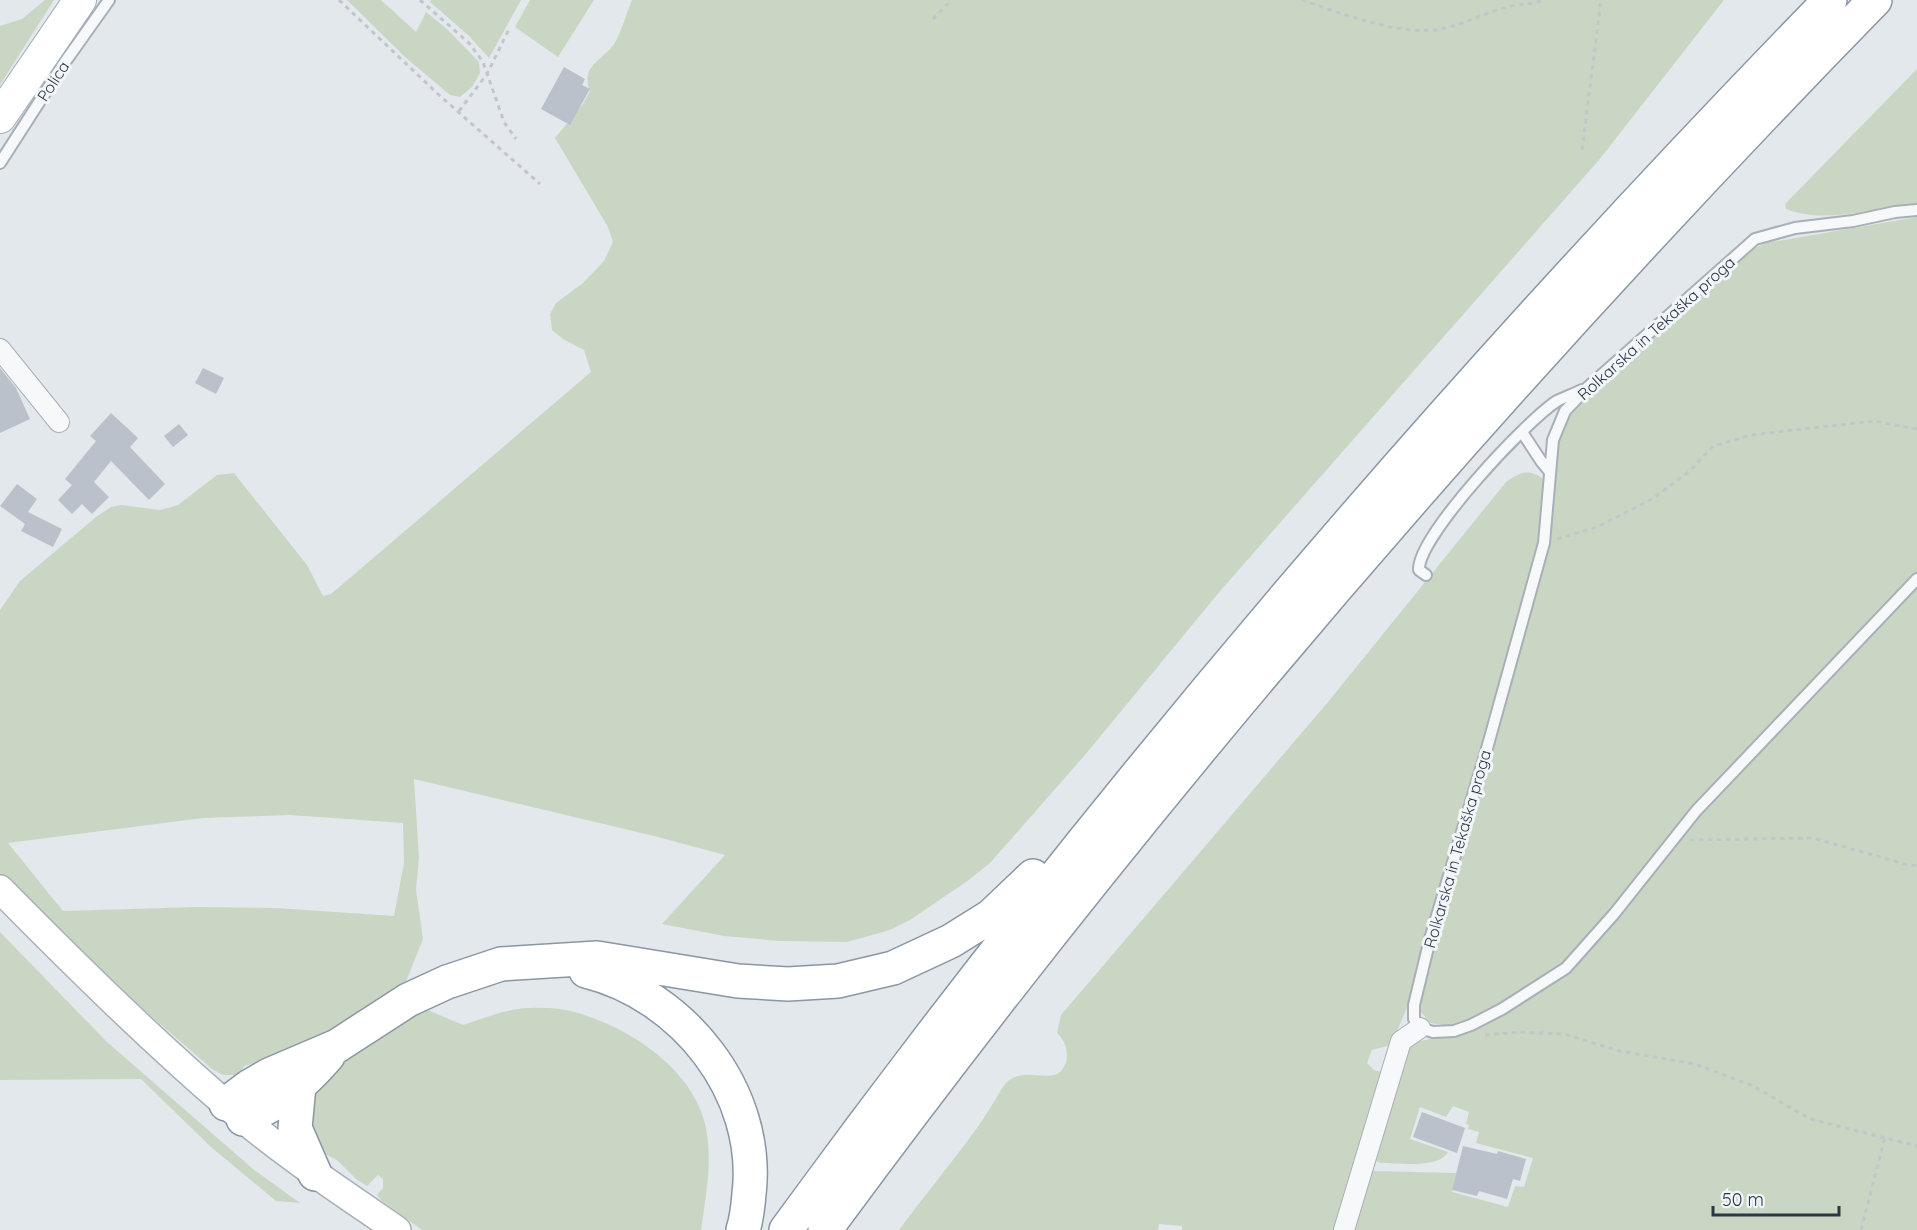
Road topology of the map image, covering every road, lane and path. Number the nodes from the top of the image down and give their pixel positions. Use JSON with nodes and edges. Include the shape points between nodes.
{"nodes":[{"id":1,"x":80,"y":0,"type":"edge"},
{"id":2,"x":109,"y":0,"type":"edge"},
{"id":3,"x":339,"y":0,"type":"edge"},
{"id":4,"x":420,"y":0,"type":"edge"},
{"id":5,"x":951,"y":0,"type":"edge"},
{"id":6,"x":1302,"y":0,"type":"edge"},
{"id":7,"x":1543,"y":0,"type":"edge"},
{"id":8,"x":1601,"y":0,"type":"edge"},
{"id":9,"x":1830,"y":0,"type":"edge"},
{"id":10,"x":1875,"y":0,"type":"edge"},
{"id":11,"x":933,"y":19,"type":"dead end"},
{"id":12,"x":509,"y":29,"type":"dead end"},
{"id":13,"x":487,"y":74,"type":"junction"},
{"id":14,"x":459,"y":111,"type":"junction"},
{"id":15,"x":0,"y":117,"type":"edge"},
{"id":16,"x":516,"y":139,"type":"dead end"},
{"id":17,"x":1582,"y":150,"type":"dead end"},
{"id":18,"x":0,"y":163,"type":"edge"},
{"id":19,"x":540,"y":184,"type":"dead end"},
{"id":20,"x":1917,"y":210,"type":"edge"},
{"id":21,"x":0,"y":349,"type":"edge"},
{"id":22,"x":1588,"y":387,"type":"junction"},
{"id":23,"x":59,"y":422,"type":"dead end"},
{"id":24,"x":1917,"y":429,"type":"edge"},
{"id":25,"x":1522,"y":432,"type":"junction"},
{"id":26,"x":1550,"y":472,"type":"junction"},
{"id":27,"x":1544,"y":543,"type":"junction"},
{"id":28,"x":1426,"y":575,"type":"dead end"},
{"id":29,"x":1917,"y":579,"type":"edge"},
{"id":30,"x":1673,"y":840,"type":"junction"},
{"id":31,"x":1080,"y":843,"type":"junction"},
{"id":32,"x":1917,"y":866,"type":"edge"},
{"id":33,"x":0,"y":889,"type":"edge"},
{"id":34,"x":546,"y":961,"type":"junction"},
{"id":35,"x":1420,"y":1028,"type":"junction"},
{"id":36,"x":1479,"y":1035,"type":"dead end"},
{"id":37,"x":337,"y":1046,"type":"junction"},
{"id":38,"x":299,"y":1086,"type":"junction"},
{"id":39,"x":234,"y":1111,"type":"junction"},
{"id":40,"x":1885,"y":1137,"type":"junction"},
{"id":41,"x":1917,"y":1146,"type":"edge"},
{"id":42,"x":315,"y":1174,"type":"junction"},
{"id":43,"x":398,"y":1230,"type":"edge"},
{"id":44,"x":743,"y":1230,"type":"edge"},
{"id":45,"x":786,"y":1230,"type":"edge"},
{"id":46,"x":825,"y":1230,"type":"edge"},
{"id":47,"x":1344,"y":1230,"type":"edge"},
{"id":48,"x":1861,"y":1230,"type":"edge"}],
"edges":[{"from":1,"to":15,"type":"main road"},
{"from":2,"to":18,"type":"lane","name":"Polica"},
{"from":3,"to":14,"type":"path"},
{"from":4,"to":13,"type":"path","via":[[469,44]]},
{"from":5,"to":11,"type":"path"},
{"from":6,"to":7,"type":"path","via":[[1376,24],[1420,30],[1441,29],[1508,6]]},
{"from":8,"to":17,"type":"path"},
{"from":9,"to":31,"type":"highway","via":[[1501,351],[1262,623]]},
{"from":10,"to":46,"type":"highway","via":[[1550,344],[1373,544],[1110,857]]},
{"from":12,"to":13,"type":"path"},
{"from":13,"to":14,"type":"path"},
{"from":13,"to":16,"type":"path","via":[[504,122]]},
{"from":14,"to":19,"type":"path"},
{"from":20,"to":22,"type":"lane","name":"Rolkarska in Tekaška proga","via":[[1795,228],[1755,239]]},
{"from":21,"to":23,"type":"street"},
{"from":22,"to":25,"type":"lane","via":[[1556,402]]},
{"from":22,"to":26,"type":"lane","name":"Rolkarska in Tekaška proga","via":[[1565,411],[1553,440]]},
{"from":24,"to":27,"type":"path","via":[[1874,421],[1751,435],[1713,446],[1690,471],[1652,499],[1597,527]]},
{"from":25,"to":26,"type":"lane"},
{"from":25,"to":28,"type":"lane","via":[[1480,475],[1436,533],[1419,566]]},
{"from":26,"to":27,"type":"lane","name":"Rolkarska in Tekaška proga"},
{"from":27,"to":35,"type":"lane","name":"Rolkarska in Tekaška proga","via":[[1430,939],[1414,1005],[1414,1019]]},
{"from":29,"to":30,"type":"lane","via":[[1696,810]]},
{"from":30,"to":32,"type":"path","via":[[1813,838]]},
{"from":30,"to":35,"type":"lane","via":[[1566,968],[1471,1025],[1454,1031]]},
{"from":31,"to":34,"type":"highway","via":[[1045,863],[991,916],[951,941],[893,968],[838,981],[738,981],[597,958]]},
{"from":31,"to":45,"type":"highway","via":[[890,1087]]},
{"from":33,"to":39,"type":"main road","via":[[119,1008]]},
{"from":34,"to":37,"type":"highway","via":[[501,964],[447,982],[408,1000]]},
{"from":34,"to":44,"type":"highway","via":[[597,974],[639,991],[701,1042],[737,1103],[748,1141],[751,1179]]},
{"from":35,"to":47,"type":"street","via":[[1401,1041]]},
{"from":36,"to":40,"type":"path","via":[[1564,1034],[1620,1051],[1695,1065],[1753,1086],[1810,1119]]},
{"from":37,"to":38,"type":"highway"},
{"from":37,"to":39,"type":"highway","via":[[250,1086]]},
{"from":38,"to":39,"type":"highway","via":[[269,1108]]},
{"from":38,"to":42,"type":"highway","via":[[295,1128]]},
{"from":39,"to":42,"type":"main road"},
{"from":40,"to":41,"type":"path"},
{"from":40,"to":48,"type":"path"},
{"from":42,"to":43,"type":"main road"}]}
